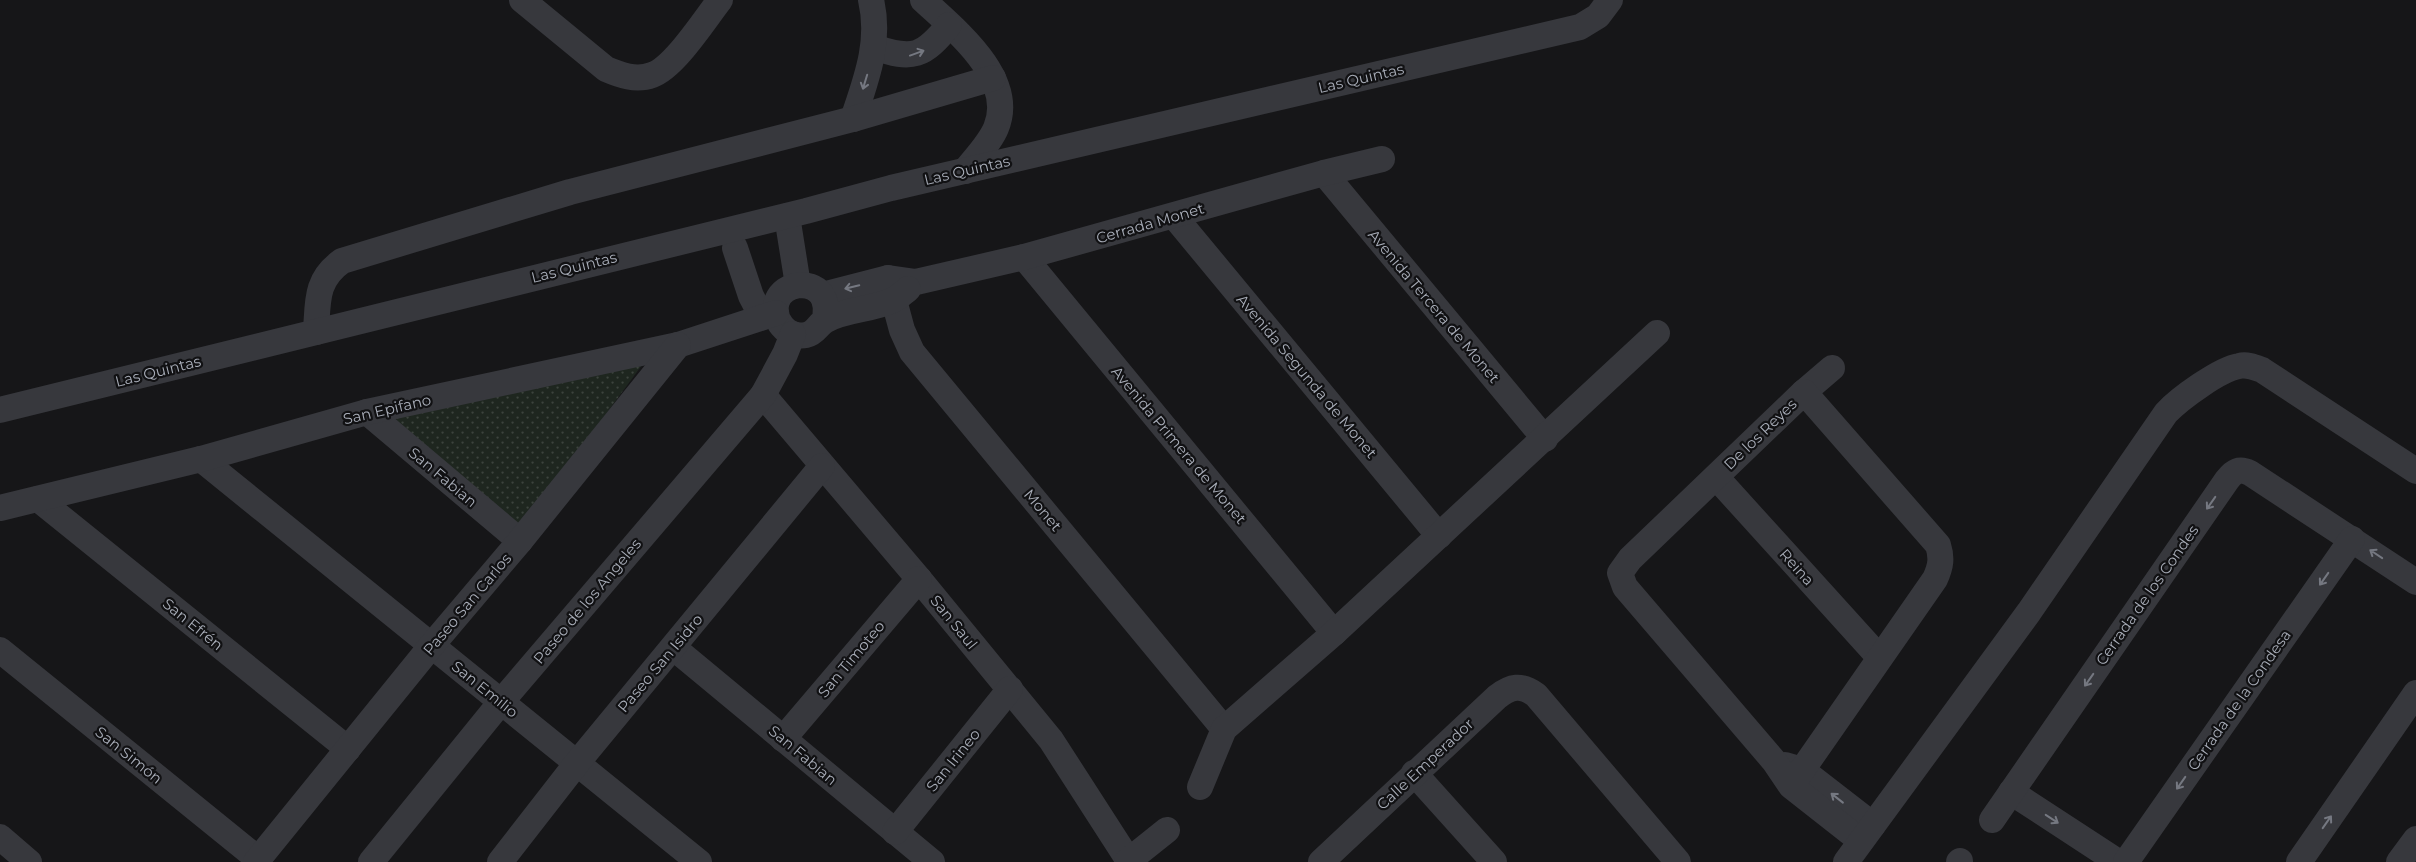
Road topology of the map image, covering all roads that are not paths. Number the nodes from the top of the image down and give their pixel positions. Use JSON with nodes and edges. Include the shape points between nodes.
{"nodes":[{"id":1,"x":522,"y":0,"type":"edge"},
{"id":2,"x":720,"y":0,"type":"edge"},
{"id":3,"x":871,"y":0,"type":"edge"},
{"id":4,"x":923,"y":0,"type":"edge"},
{"id":5,"x":1610,"y":0,"type":"edge"},
{"id":6,"x":949,"y":24,"type":"junction"},
{"id":7,"x":874,"y":47,"type":"junction"},
{"id":8,"x":996,"y":86,"type":"junction"},
{"id":9,"x":853,"y":119,"type":"junction"},
{"id":10,"x":1382,"y":159,"type":"dead end"},
{"id":11,"x":965,"y":171,"type":"junction"},
{"id":12,"x":1324,"y":173,"type":"junction"},
{"id":13,"x":787,"y":216,"type":"junction"},
{"id":14,"x":1174,"y":216,"type":"junction"},
{"id":15,"x":736,"y":248,"type":"dead end"},
{"id":16,"x":1024,"y":257,"type":"junction"},
{"id":17,"x":798,"y":285,"type":"junction"},
{"id":18,"x":891,"y":289,"type":"junction"},
{"id":19,"x":822,"y":294,"type":"junction"},
{"id":20,"x":769,"y":315,"type":"junction"},
{"id":21,"x":825,"y":320,"type":"junction"},
{"id":22,"x":316,"y":332,"type":"junction"},
{"id":23,"x":1657,"y":333,"type":"dead end"},
{"id":24,"x":793,"y":334,"type":"junction"},
{"id":25,"x":678,"y":344,"type":"junction"},
{"id":26,"x":1832,"y":368,"type":"dead end"},
{"id":27,"x":1804,"y":392,"type":"junction"},
{"id":28,"x":763,"y":395,"type":"junction"},
{"id":29,"x":0,"y":410,"type":"edge"},
{"id":30,"x":367,"y":412,"type":"junction"},
{"id":31,"x":1544,"y":439,"type":"junction"},
{"id":32,"x":201,"y":459,"type":"junction"},
{"id":33,"x":822,"y":466,"type":"junction"},
{"id":34,"x":2416,"y":471,"type":"edge"},
{"id":35,"x":1716,"y":477,"type":"junction"},
{"id":36,"x":38,"y":499,"type":"junction"},
{"id":37,"x":0,"y":508,"type":"edge"},
{"id":38,"x":1440,"y":536,"type":"junction"},
{"id":39,"x":2352,"y":539,"type":"junction"},
{"id":40,"x":520,"y":541,"type":"junction"},
{"id":41,"x":919,"y":579,"type":"junction"},
{"id":42,"x":2416,"y":582,"type":"edge"},
{"id":43,"x":1334,"y":633,"type":"junction"},
{"id":44,"x":432,"y":645,"type":"junction"},
{"id":45,"x":674,"y":648,"type":"junction"},
{"id":46,"x":0,"y":650,"type":"edge"},
{"id":47,"x":1879,"y":657,"type":"junction"},
{"id":48,"x":1010,"y":689,"type":"junction"},
{"id":49,"x":2416,"y":693,"type":"edge"},
{"id":50,"x":501,"y":702,"type":"junction"},
{"id":51,"x":1224,"y":729,"type":"junction"},
{"id":52,"x":783,"y":739,"type":"junction"},
{"id":53,"x":348,"y":749,"type":"junction"},
{"id":54,"x":576,"y":763,"type":"junction"},
{"id":55,"x":1414,"y":772,"type":"junction"},
{"id":56,"x":1797,"y":778,"type":"junction"},
{"id":57,"x":1200,"y":787,"type":"dead end"},
{"id":58,"x":2011,"y":792,"type":"junction"},
{"id":59,"x":1992,"y":820,"type":"dead end"},
{"id":60,"x":1167,"y":830,"type":"dead end"},
{"id":61,"x":895,"y":832,"type":"junction"},
{"id":62,"x":1867,"y":833,"type":"junction"},
{"id":63,"x":0,"y":837,"type":"edge"},
{"id":64,"x":2416,"y":839,"type":"edge"},
{"id":65,"x":257,"y":861,"type":"edge"},
{"id":66,"x":1128,"y":861,"type":"edge"},
{"id":67,"x":29,"y":862,"type":"edge"},
{"id":68,"x":371,"y":862,"type":"edge"},
{"id":69,"x":500,"y":862,"type":"edge"},
{"id":70,"x":699,"y":862,"type":"edge"},
{"id":71,"x":932,"y":862,"type":"edge"},
{"id":72,"x":1321,"y":862,"type":"edge"},
{"id":73,"x":1494,"y":862,"type":"edge"},
{"id":74,"x":1678,"y":862,"type":"edge"},
{"id":75,"x":1846,"y":862,"type":"edge"},
{"id":76,"x":2118,"y":862,"type":"edge"},
{"id":77,"x":2126,"y":862,"type":"edge"},
{"id":78,"x":2299,"y":862,"type":"edge"},
{"id":79,"x":2399,"y":862,"type":"edge"}],
"edges":[{"from":1,"to":2,"type":"street","via":[[606,69],[622,76],[636,77],[652,75],[664,68]]},
{"from":3,"to":7,"type":"street","via":[[875,23]]},
{"from":4,"to":6,"type":"street"},
{"from":5,"to":11,"type":"street","name":"Las Quintas","via":[[1598,16],[1580,27]]},
{"from":7,"to":6,"type":"street","one_way":true,"via":[[909,56],[920,53],[932,46]]},
{"from":6,"to":8,"type":"street","via":[[965,38]]},
{"from":7,"to":9,"type":"street","one_way":true},
{"from":8,"to":9,"type":"street"},
{"from":8,"to":11,"type":"street","via":[[999,118],[996,129]]},
{"from":9,"to":22,"type":"street","via":[[570,192],[342,261],[322,282]]},
{"from":10,"to":12,"type":"street","name":"Cerrada Monet"},
{"from":11,"to":13,"type":"street","name":"Las Quintas"},
{"from":12,"to":14,"type":"street","name":"Cerrada Monet"},
{"from":12,"to":31,"type":"street","name":"Avenida Tercera de Monet"},
{"from":13,"to":17,"type":"street"},
{"from":13,"to":22,"type":"street","name":"Las Quintas"},
{"from":14,"to":16,"type":"street","name":"Cerrada Monet"},
{"from":14,"to":38,"type":"street","name":"Avenida Segunda de Monet"},
{"from":15,"to":20,"type":"street","via":[[751,296]]},
{"from":16,"to":18,"type":"street","name":"Cerrada Monet"},
{"from":16,"to":43,"type":"street","name":"Avenida Primera de Monet"},
{"from":17,"to":19,"type":"street","via":[[811,286]]},
{"from":17,"to":20,"type":"street","via":[[786,290]]},
{"from":18,"to":19,"type":"street","one_way":true},
{"from":18,"to":21,"type":"street"},
{"from":18,"to":51,"type":"street","name":"Monet","via":[[906,342],[912,352]]},
{"from":19,"to":21,"type":"street"},
{"from":20,"to":24,"type":"street"},
{"from":20,"to":25,"type":"street","name":"San Epifano"},
{"from":21,"to":24,"type":"street","via":[[811,333]]},
{"from":22,"to":29,"type":"street","name":"Las Quintas"},
{"from":23,"to":31,"type":"street"},
{"from":24,"to":28,"type":"street","name":"Paseo de los Angeles"},
{"from":25,"to":30,"type":"street","name":"San Epifano"},
{"from":25,"to":40,"type":"street","name":"Paseo San Carlos"},
{"from":26,"to":27,"type":"street"},
{"from":27,"to":35,"type":"street","name":"De los Reyes"},
{"from":27,"to":47,"type":"street","name":"De los Reyes","via":[[1940,551],[1940,568],[1934,579]]},
{"from":28,"to":33,"type":"street","name":"San Saul"},
{"from":28,"to":50,"type":"street","name":"Paseo de los Angeles"},
{"from":30,"to":32,"type":"street","name":"San Epifano"},
{"from":30,"to":40,"type":"street","name":"San Fabian"},
{"from":31,"to":38,"type":"street"},
{"from":32,"to":36,"type":"street","name":"San Epifano"},
{"from":32,"to":44,"type":"street","name":"San Emilio"},
{"from":33,"to":41,"type":"street","name":"San Saul"},
{"from":33,"to":45,"type":"street","name":"Paseo San Isidro"},
{"from":34,"to":62,"type":"street","via":[[2262,370],[2237,366],[2192,390],[2166,413],[2029,612]]},
{"from":35,"to":47,"type":"street","name":"Reina"},
{"from":35,"to":56,"type":"street","name":"De los Reyes","via":[[1630,559],[1620,573],[1625,587],[1774,761]]},
{"from":36,"to":37,"type":"street","name":"San Epifano"},
{"from":36,"to":53,"type":"street","name":"San Efrén"},
{"from":38,"to":43,"type":"street"},
{"from":42,"to":39,"type":"street","name":"Cerrada de los Condes","one_way":true},
{"from":39,"to":58,"type":"street","name":"Cerrada de los Condes","one_way":true,"via":[[2250,473],[2243,470],[2232,473]]},
{"from":39,"to":77,"type":"street","name":"Cerrada de la Condesa","one_way":true},
{"from":40,"to":44,"type":"street","name":"Paseo San Carlos"},
{"from":41,"to":48,"type":"street","name":"San Saul"},
{"from":41,"to":52,"type":"street","name":"San Timoteo"},
{"from":43,"to":51,"type":"street"},
{"from":44,"to":50,"type":"street","name":"San Emilio"},
{"from":44,"to":53,"type":"street","name":"Paseo San Carlos"},
{"from":45,"to":52,"type":"street","name":"San Fabian"},
{"from":45,"to":54,"type":"street","name":"Paseo San Isidro"},
{"from":46,"to":65,"type":"street","name":"San Simón"},
{"from":47,"to":56,"type":"street","name":"De los Reyes"},
{"from":48,"to":61,"type":"street","name":"San Irineo"},
{"from":48,"to":66,"type":"street","name":"San Saul","via":[[1078,779]]},
{"from":78,"to":49,"type":"street","one_way":true},
{"from":50,"to":54,"type":"street","name":"San Emilio"},
{"from":50,"to":68,"type":"street","name":"Paseo de los Angeles"},
{"from":51,"to":57,"type":"street"},
{"from":52,"to":61,"type":"street","name":"San Fabian"},
{"from":53,"to":65,"type":"street","name":"Paseo San Carlos"},
{"from":54,"to":69,"type":"street","name":"Paseo San Isidro"},
{"from":54,"to":70,"type":"street","name":"San Emilio"},
{"from":55,"to":72,"type":"street","name":"Calle Emperador"},
{"from":55,"to":73,"type":"street"},
{"from":55,"to":74,"type":"street","name":"Calle Emperador","via":[[1507,688],[1518,686],[1528,689]]},
{"from":56,"to":62,"type":"street"},
{"from":58,"to":59,"type":"street"},
{"from":58,"to":76,"type":"street","one_way":true},
{"from":60,"to":66,"type":"street"},
{"from":61,"to":71,"type":"street","name":"San Fabian"},
{"from":62,"to":75,"type":"street"},
{"from":63,"to":67,"type":"street"},
{"from":64,"to":79,"type":"street"}]}
